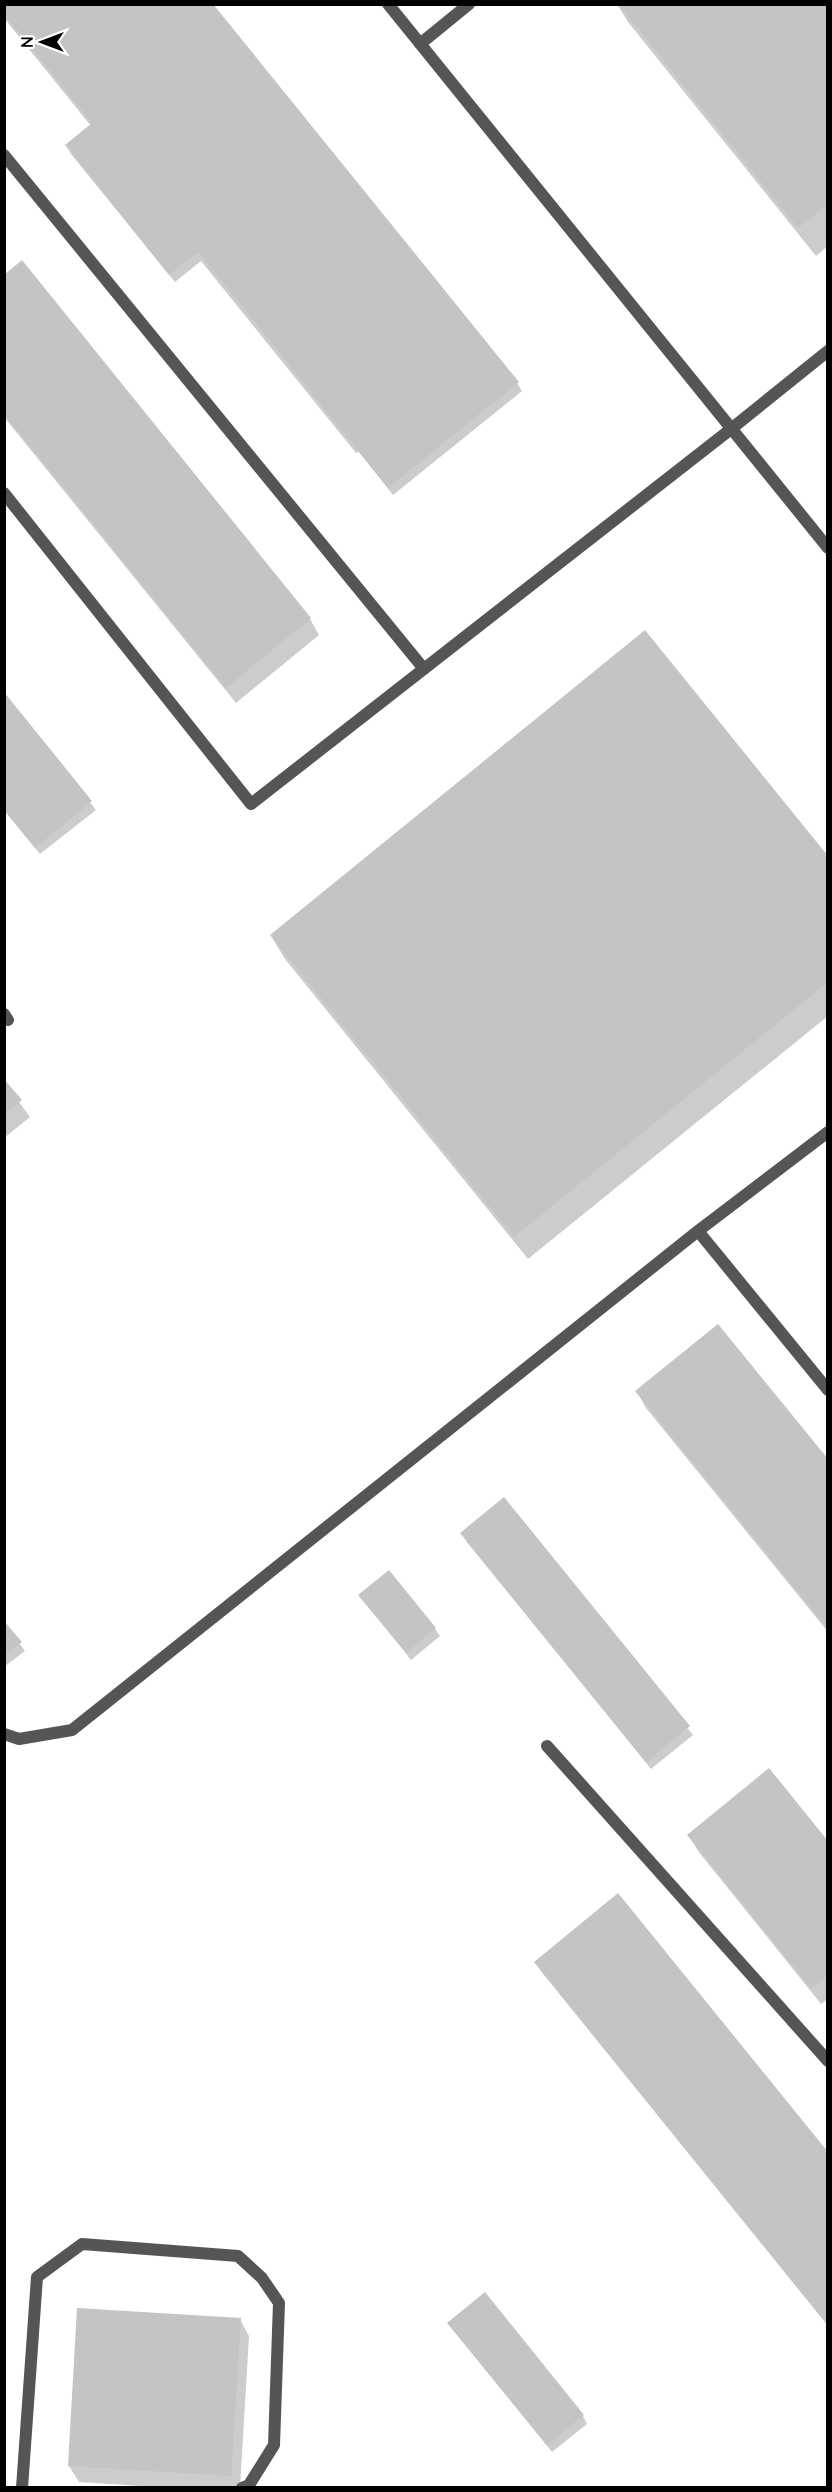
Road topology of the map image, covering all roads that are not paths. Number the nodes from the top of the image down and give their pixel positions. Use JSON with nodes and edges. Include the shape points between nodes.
{"nodes":[{"id":1,"x":388,"y":4,"type":"edge"},
{"id":2,"x":469,"y":4,"type":"edge"},
{"id":3,"x":420,"y":44,"type":"junction"},
{"id":4,"x":4,"y":155,"type":"edge"},
{"id":5,"x":828,"y":351,"type":"edge"},
{"id":6,"x":731,"y":429,"type":"junction"},
{"id":7,"x":4,"y":492,"type":"edge"},
{"id":8,"x":828,"y":548,"type":"edge"},
{"id":9,"x":424,"y":669,"type":"junction"},
{"id":10,"x":828,"y":1132,"type":"edge"},
{"id":11,"x":698,"y":1231,"type":"junction"},
{"id":12,"x":828,"y":1390,"type":"edge"},
{"id":13,"x":4,"y":1734,"type":"edge"},
{"id":14,"x":547,"y":1746,"type":"dead end"},
{"id":15,"x":828,"y":2061,"type":"edge"},
{"id":16,"x":22,"y":2487,"type":"edge"},
{"id":17,"x":242,"y":2487,"type":"edge"}],
"edges":[{"from":1,"to":3,"type":"lane"},
{"from":2,"to":3,"type":"lane"},
{"from":3,"to":6,"type":"lane"},
{"from":4,"to":9,"type":"lane"},
{"from":5,"to":6,"type":"lane"},
{"from":6,"to":8,"type":"lane"},
{"from":6,"to":9,"type":"lane"},
{"from":7,"to":9,"type":"lane","via":[[251,804]]},
{"from":10,"to":11,"type":"lane"},
{"from":11,"to":12,"type":"lane"},
{"from":11,"to":13,"type":"lane","via":[[72,1730],[19,1739]]},
{"from":14,"to":15,"type":"lane"},
{"from":16,"to":17,"type":"lane","via":[[37,2277],[82,2244],[237,2256],[262,2278],[279,2303],[274,2445],[249,2485]]}]}
